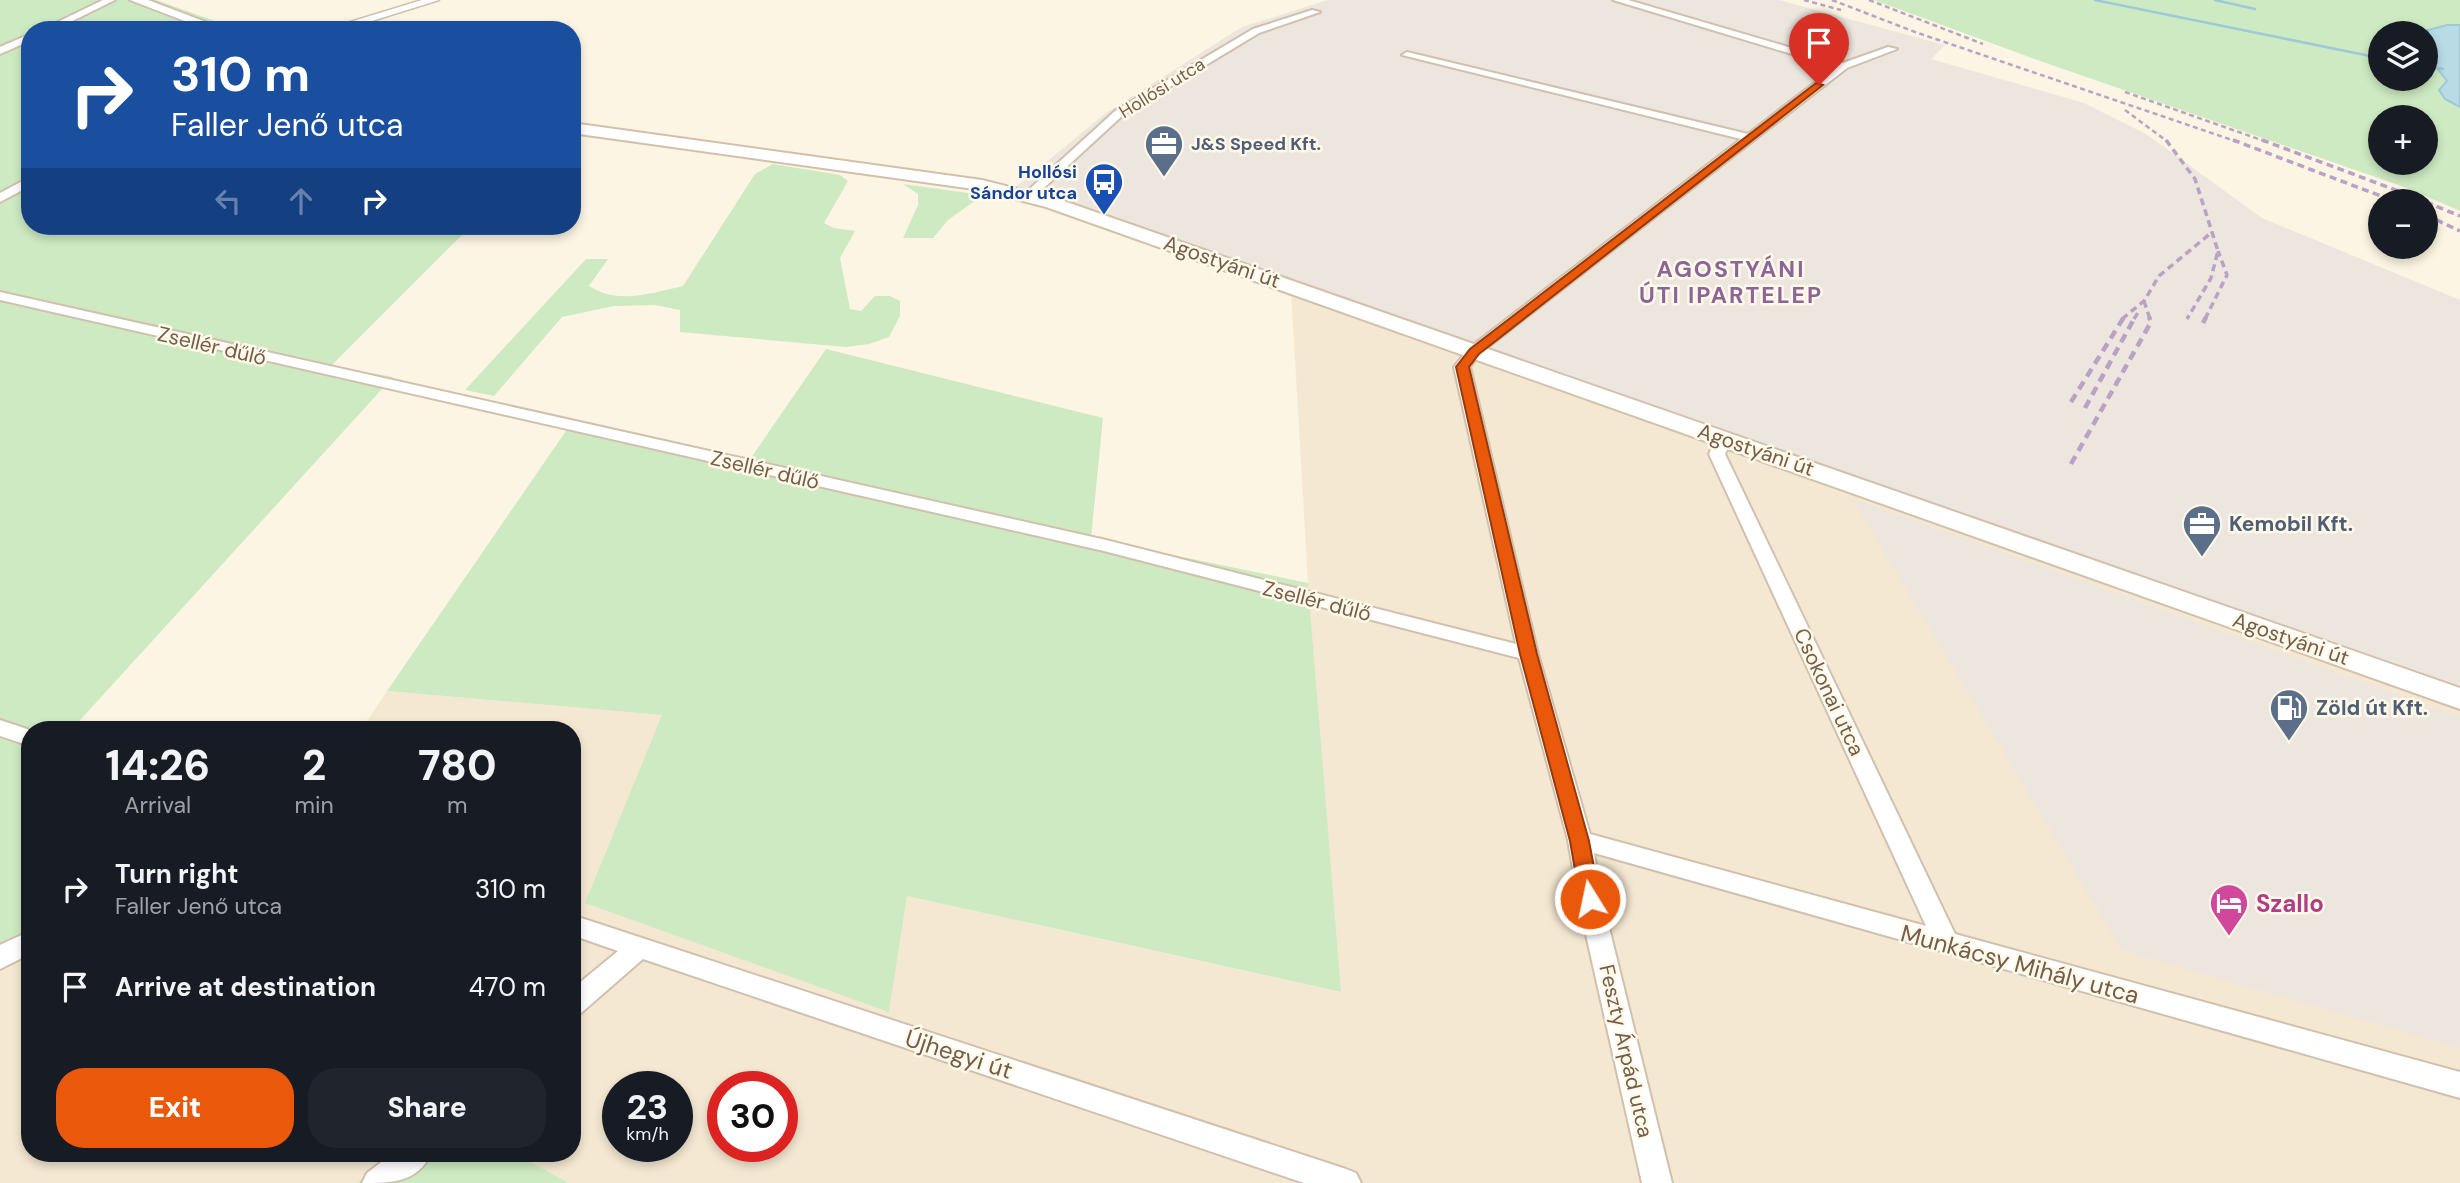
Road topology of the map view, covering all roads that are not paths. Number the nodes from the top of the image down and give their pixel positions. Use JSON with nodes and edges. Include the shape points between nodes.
{"nodes":[{"id":1,"x":110,"y":0,"type":"edge"},
{"id":2,"x":136,"y":0,"type":"edge"},
{"id":3,"x":434,"y":0,"type":"edge"},
{"id":4,"x":1618,"y":0,"type":"edge"},
{"id":5,"x":1315,"y":12,"type":"dead end"},
{"id":6,"x":65,"y":21,"type":"edge"},
{"id":7,"x":196,"y":21,"type":"edge"},
{"id":8,"x":361,"y":21,"type":"edge"},
{"id":9,"x":21,"y":41,"type":"edge"},
{"id":10,"x":1892,"y":49,"type":"dead end"},
{"id":11,"x":0,"y":51,"type":"edge"},
{"id":12,"x":1407,"y":55,"type":"dead end"},
{"id":13,"x":1843,"y":66,"type":"junction"},
{"id":14,"x":581,"y":129,"type":"edge"},
{"id":15,"x":1749,"y":138,"type":"junction"},
{"id":16,"x":21,"y":186,"type":"edge"},
{"id":17,"x":1029,"y":195,"type":"junction"},
{"id":18,"x":0,"y":198,"type":"edge"},
{"id":19,"x":0,"y":296,"type":"edge"},
{"id":20,"x":1474,"y":351,"type":"junction"},
{"id":21,"x":1724,"y":439,"type":"junction"},
{"id":22,"x":1528,"y":654,"type":"junction"},
{"id":23,"x":2460,"y":699,"type":"edge"},
{"id":24,"x":0,"y":728,"type":"edge"},
{"id":25,"x":21,"y":735,"type":"edge"},
{"id":26,"x":1580,"y":841,"type":"junction"},
{"id":27,"x":581,"y":928,"type":"edge"},
{"id":28,"x":1947,"y":944,"type":"junction"},
{"id":29,"x":21,"y":946,"type":"edge"},
{"id":30,"x":639,"y":948,"type":"junction"},
{"id":31,"x":0,"y":958,"type":"edge"},
{"id":32,"x":581,"y":996,"type":"edge"},
{"id":33,"x":2460,"y":1085,"type":"edge"},
{"id":34,"x":405,"y":1162,"type":"edge"},
{"id":35,"x":377,"y":1183,"type":"edge"},
{"id":36,"x":1346,"y":1183,"type":"edge"},
{"id":37,"x":1657,"y":1183,"type":"edge"}],
"edges":[{"from":1,"to":6,"type":"street"},
{"from":2,"to":7,"type":"main road"},
{"from":3,"to":8,"type":"street"},
{"from":4,"to":13,"type":"street"},
{"from":5,"to":17,"type":"street","name":"Hollósi utca","via":[[1256,31],[1119,113]]},
{"from":9,"to":11,"type":"street"},
{"from":10,"to":13,"type":"street"},
{"from":12,"to":15,"type":"street"},
{"from":13,"to":15,"type":"street"},
{"from":14,"to":17,"type":"main road"},
{"from":15,"to":20,"type":"street"},
{"from":16,"to":18,"type":"street"},
{"from":17,"to":20,"type":"main road","name":"Agostyáni út"},
{"from":19,"to":22,"type":"street","name":"Zsellér dűlő","via":[[1106,546]]},
{"from":20,"to":21,"type":"main road","name":"Agostyáni út"},
{"from":20,"to":22,"type":"street","name":"Feszty Árpád utca","via":[[1462,367]]},
{"from":21,"to":23,"type":"main road","name":"Agostyáni út"},
{"from":21,"to":28,"type":"street","name":"Csokonai utca","via":[[1717,454]]},
{"from":22,"to":26,"type":"street","name":"Feszty Árpád utca"},
{"from":24,"to":25,"type":"street"},
{"from":26,"to":28,"type":"street","name":"Munkácsy Mihály utca"},
{"from":26,"to":37,"type":"street","name":"Feszty Árpád utca"},
{"from":27,"to":30,"type":"street","name":"Újhegyi út"},
{"from":28,"to":33,"type":"street","name":"Munkácsy Mihály utca"},
{"from":29,"to":31,"type":"street"},
{"from":30,"to":32,"type":"street"},
{"from":30,"to":36,"type":"street","name":"Újhegyi út"},
{"from":34,"to":35,"type":"street"}]}
